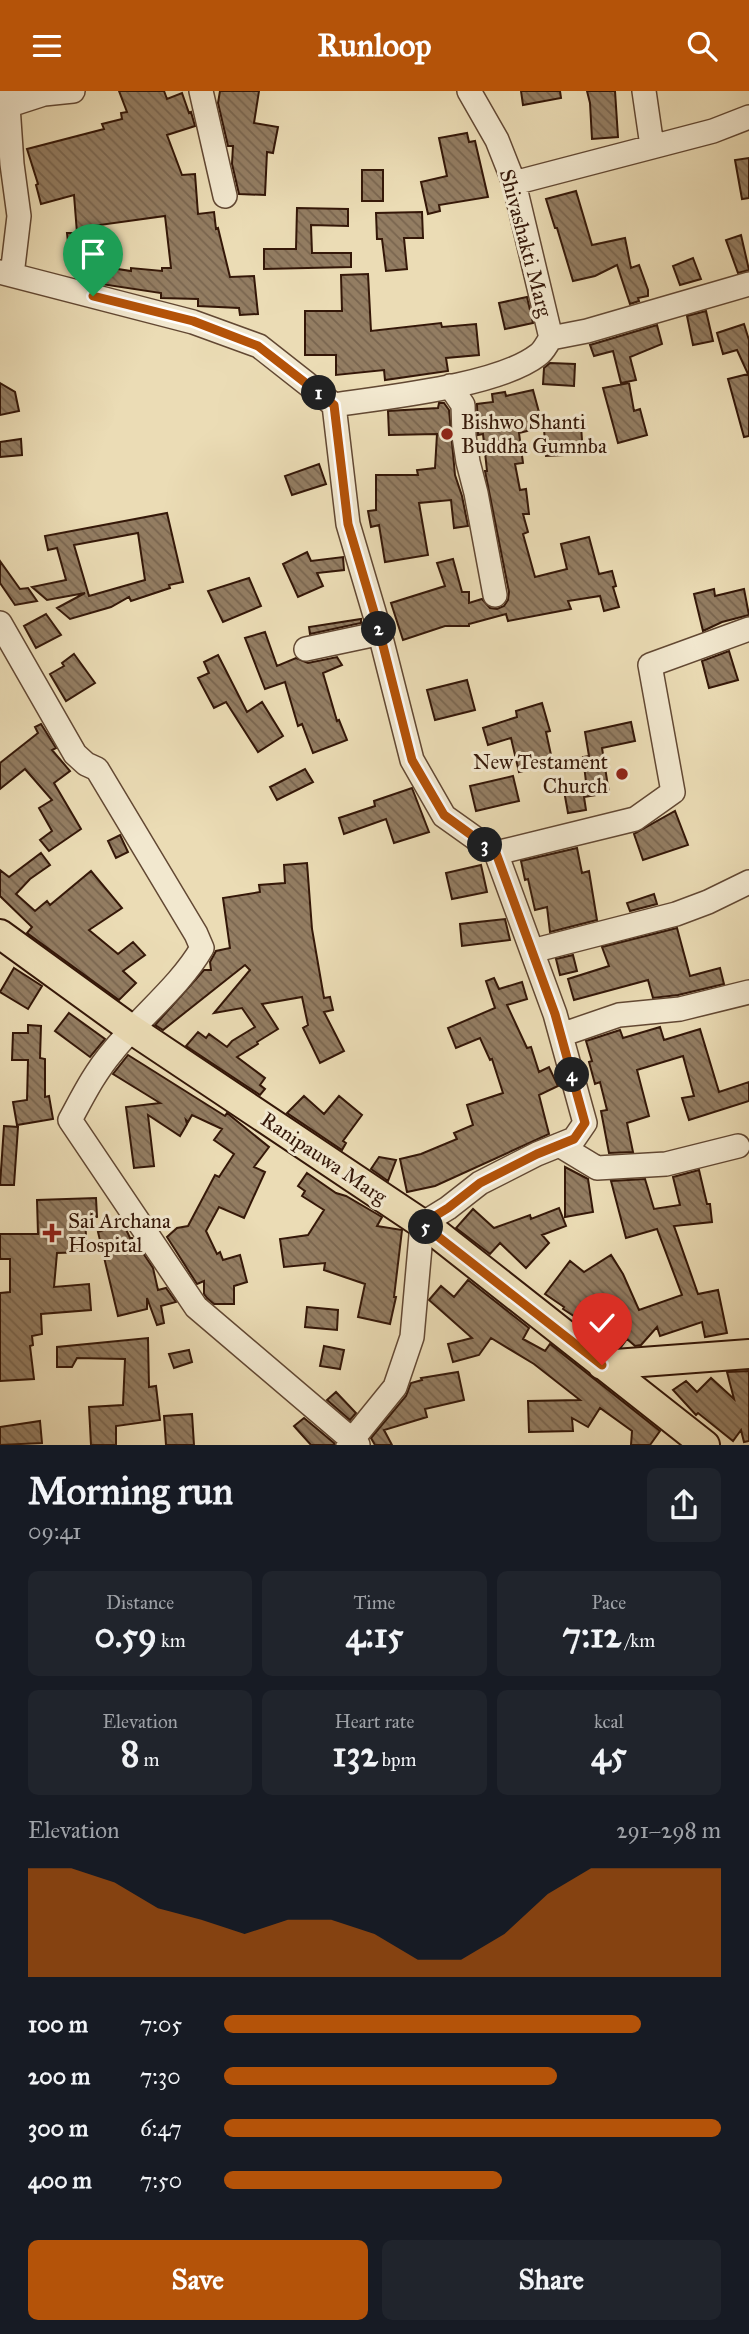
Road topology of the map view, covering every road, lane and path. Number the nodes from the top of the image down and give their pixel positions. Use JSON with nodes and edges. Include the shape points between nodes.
{"nodes":[{"id":1,"x":73,"y":91,"type":"edge"},
{"id":2,"x":201,"y":91,"type":"edge"},
{"id":3,"x":469,"y":91,"type":"edge"},
{"id":4,"x":644,"y":91,"type":"edge"},
{"id":5,"x":7,"y":99,"type":"edge"},
{"id":6,"x":749,"y":117,"type":"edge"},
{"id":7,"x":652,"y":146,"type":"junction"},
{"id":8,"x":514,"y":183,"type":"junction"},
{"id":9,"x":225,"y":196,"type":"dead end"},
{"id":10,"x":6,"y":274,"type":"edge"},
{"id":11,"x":749,"y":284,"type":"edge"},
{"id":12,"x":551,"y":338,"type":"junction"},
{"id":13,"x":450,"y":386,"type":"junction"},
{"id":14,"x":334,"y":405,"type":"junction"},
{"id":15,"x":495,"y":595,"type":"dead end"},
{"id":16,"x":377,"y":622,"type":"junction"},
{"id":17,"x":0,"y":623,"type":"edge"},
{"id":18,"x":749,"y":629,"type":"edge"},
{"id":19,"x":306,"y":649,"type":"dead end"},
{"id":20,"x":496,"y":853,"type":"junction"},
{"id":21,"x":749,"y":883,"type":"edge"},
{"id":22,"x":0,"y":934,"type":"edge"},
{"id":23,"x":532,"y":951,"type":"junction"},
{"id":24,"x":749,"y":992,"type":"edge"},
{"id":25,"x":131,"y":1029,"type":"junction"},
{"id":26,"x":561,"y":1035,"type":"junction"},
{"id":27,"x":559,"y":1145,"type":"junction"},
{"id":28,"x":738,"y":1146,"type":"dead end"},
{"id":29,"x":422,"y":1224,"type":"junction"},
{"id":30,"x":749,"y":1354,"type":"edge"},
{"id":31,"x":602,"y":1365,"type":"junction"},
{"id":32,"x":692,"y":1439,"type":"edge"},
{"id":33,"x":353,"y":1443,"type":"edge"}],
"edges":[{"from":1,"to":5,"type":"street"},
{"from":2,"to":9,"type":"street"},
{"from":3,"to":8,"type":"street","name":"Shivashakti Marg","via":[[497,140]]},
{"from":4,"to":7,"type":"street"},
{"from":5,"to":10,"type":"street","via":[[19,216]]},
{"from":6,"to":7,"type":"street"},
{"from":7,"to":8,"type":"street"},
{"from":8,"to":12,"type":"street","name":"Shivashakti Marg"},
{"from":10,"to":14,"type":"street","via":[[193,321],[258,346]]},
{"from":11,"to":12,"type":"street"},
{"from":12,"to":13,"type":"street","name":"Shivashakti Marg","via":[[540,354],[509,371]]},
{"from":13,"to":14,"type":"street","name":"Shivashakti Marg"},
{"from":13,"to":15,"type":"street","via":[[463,405],[468,462]]},
{"from":14,"to":16,"type":"street","via":[[348,524]]},
{"from":16,"to":19,"type":"street","via":[[372,635]]},
{"from":16,"to":20,"type":"street","via":[[412,760],[444,815]]},
{"from":17,"to":25,"type":"street","via":[[75,754],[97,769],[202,948]]},
{"from":18,"to":20,"type":"street","via":[[650,665],[673,792],[635,819]]},
{"from":20,"to":23,"type":"street"},
{"from":21,"to":23,"type":"street","via":[[676,914]]},
{"from":22,"to":25,"type":"main road","name":"Ranipauwa Marg"},
{"from":23,"to":26,"type":"street"},
{"from":24,"to":26,"type":"street","via":[[680,1009],[619,1015]]},
{"from":25,"to":29,"type":"main road","name":"Ranipauwa Marg"},
{"from":25,"to":33,"type":"street","via":[[98,1070],[70,1120],[196,1307]]},
{"from":26,"to":27,"type":"street","via":[[585,1123],[574,1139]]},
{"from":27,"to":28,"type":"street","via":[[597,1168],[666,1164]]},
{"from":27,"to":29,"type":"street","via":[[480,1183]]},
{"from":29,"to":31,"type":"main road","name":"Ranipauwa Marg"},
{"from":29,"to":33,"type":"street","via":[[412,1338],[396,1387]]},
{"from":30,"to":31,"type":"main road"},
{"from":31,"to":32,"type":"main road","name":"Ranipauwa Marg"}]}
